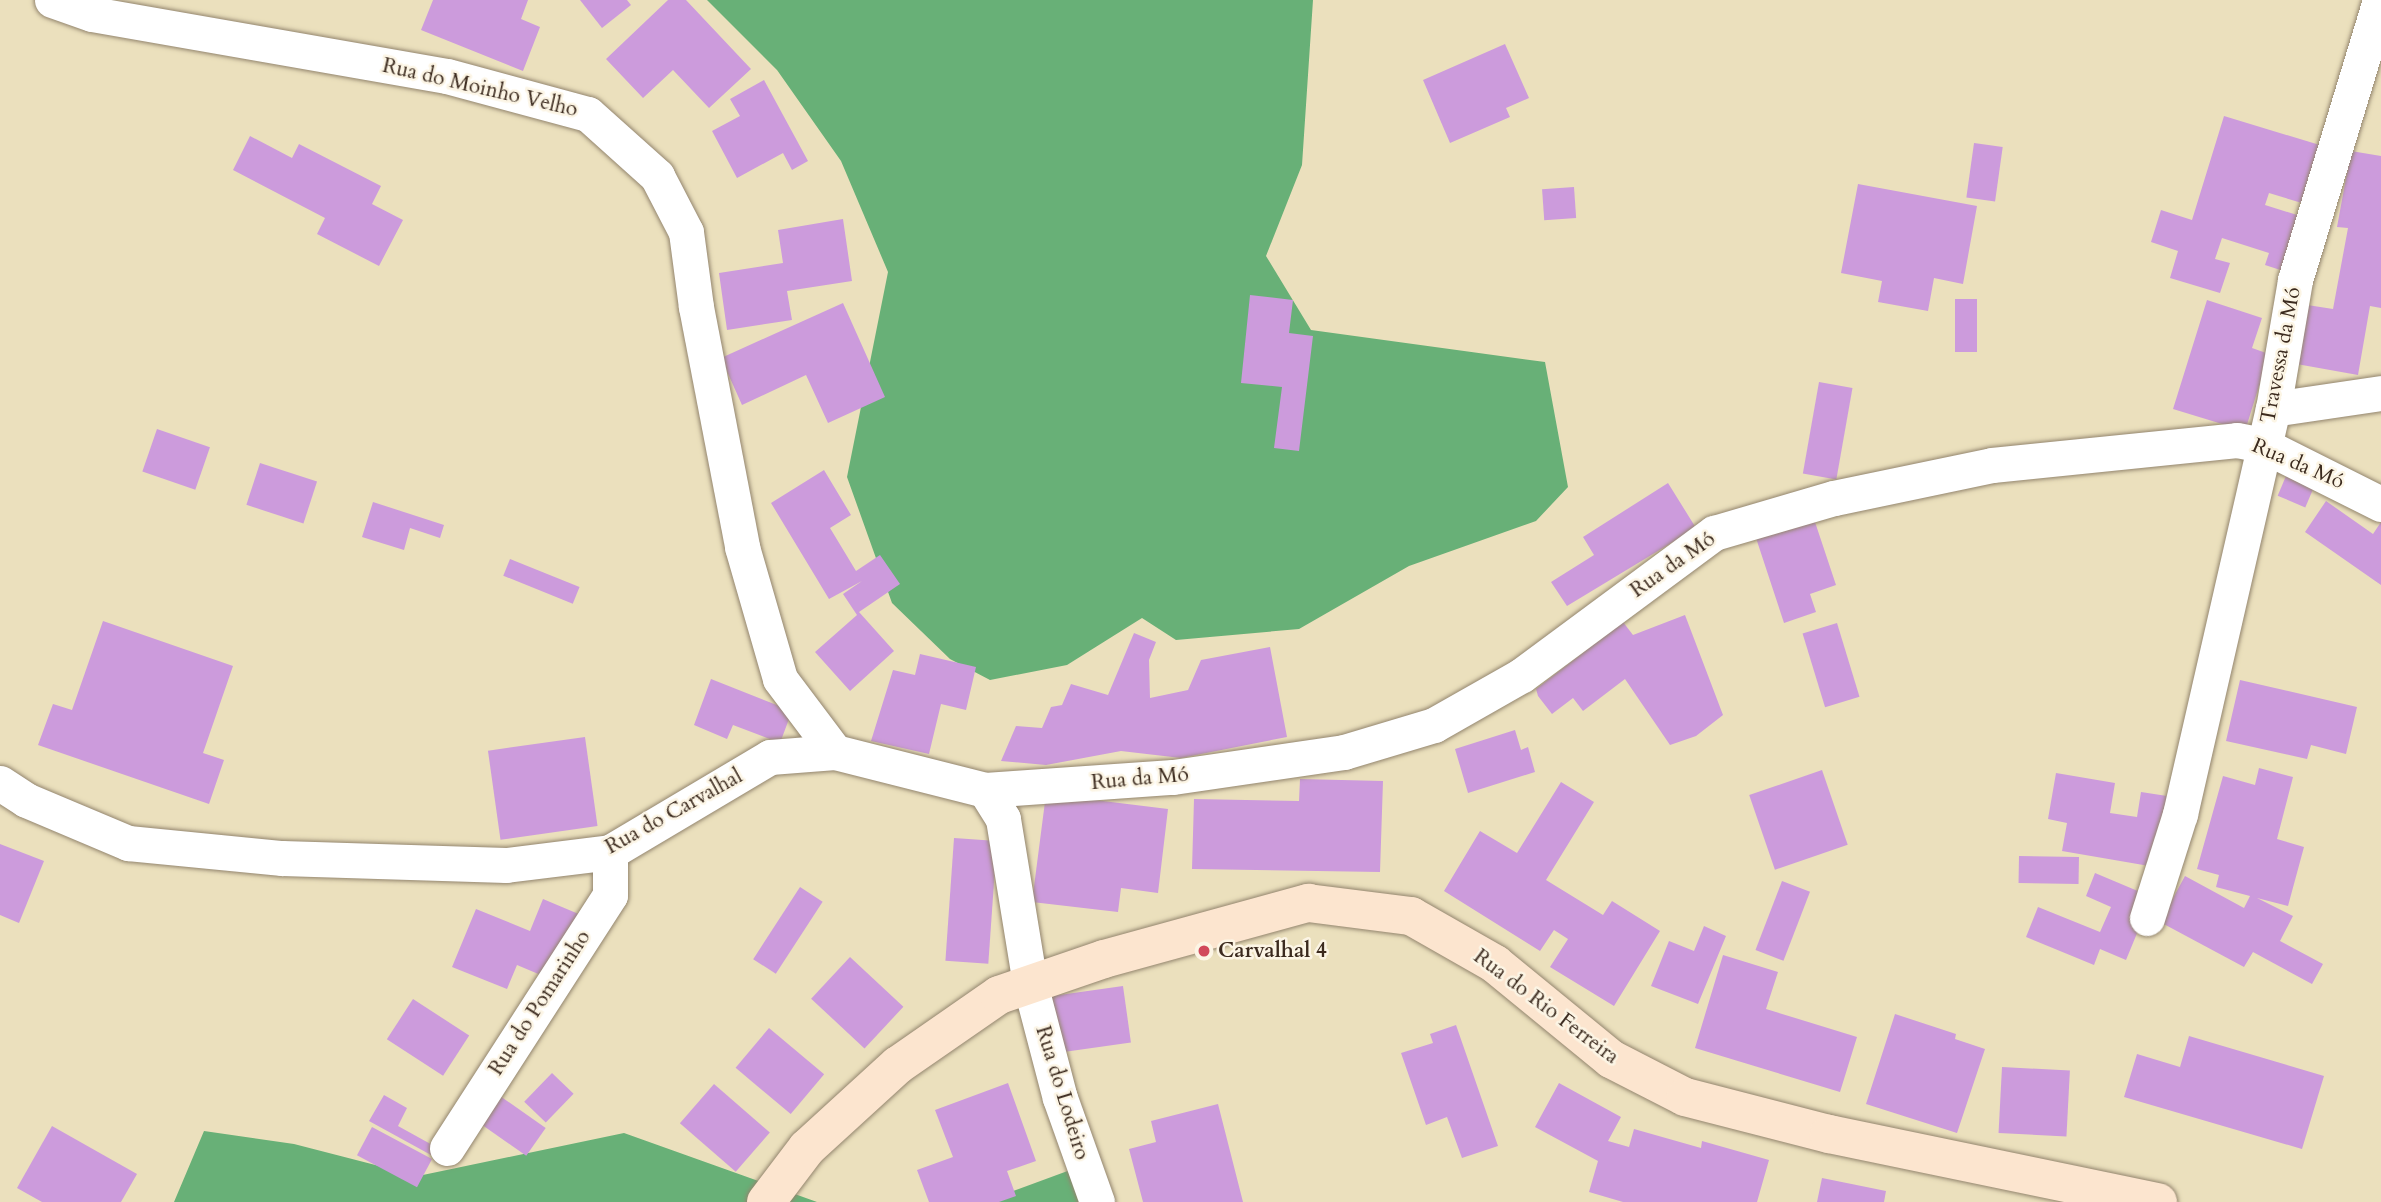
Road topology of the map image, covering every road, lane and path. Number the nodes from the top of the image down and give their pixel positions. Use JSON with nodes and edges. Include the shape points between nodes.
{"nodes":[{"id":1,"x":52,"y":0,"type":"edge"},
{"id":2,"x":2380,"y":0,"type":"edge"},
{"id":3,"x":2381,"y":393,"type":"edge"},
{"id":4,"x":2273,"y":409,"type":"junction"},
{"id":5,"x":2263,"y":445,"type":"junction"},
{"id":6,"x":2381,"y":504,"type":"edge"},
{"id":7,"x":835,"y":752,"type":"junction"},
{"id":8,"x":0,"y":783,"type":"edge"},
{"id":9,"x":985,"y":790,"type":"junction"},
{"id":10,"x":610,"y":852,"type":"junction"},
{"id":11,"x":2147,"y":918,"type":"dead end"},
{"id":12,"x":1030,"y":984,"type":"junction"},
{"id":13,"x":447,"y":1148,"type":"dead end"},
{"id":14,"x":766,"y":1202,"type":"edge"},
{"id":15,"x":1097,"y":1202,"type":"edge"},
{"id":16,"x":2158,"y":1202,"type":"edge"}],
"edges":[{"from":1,"to":7,"type":"street","name":"Rua do Moinho Velho","via":[[92,14],[447,76],[588,114],[657,176],[686,232],[742,547],[780,679]]},
{"from":2,"to":4,"type":"street","name":"Travessa da Mó","via":[[2295,280]]},
{"from":3,"to":4,"type":"street"},
{"from":4,"to":5,"type":"street","name":"Travessa da Mó"},
{"from":5,"to":6,"type":"street","name":"Rua da Mó"},
{"from":5,"to":9,"type":"street","name":"Rua da Mó","via":[[2237,440],[1992,465],[1835,498],[1714,533],[1522,676],[1434,725],[1344,752],[1173,777]]},
{"from":5,"to":11,"type":"street","name":"Travessa da Mó","via":[[2180,814]]},
{"from":7,"to":9,"type":"street","name":"Rua do Carvalhal"},
{"from":7,"to":10,"type":"street","name":"Rua do Carvalhal","via":[[770,757]]},
{"from":8,"to":10,"type":"street","name":"Rua do Carvalhal","via":[[26,800],[128,843],[282,858],[506,865]]},
{"from":9,"to":12,"type":"street","via":[[1003,819]]},
{"from":10,"to":13,"type":"street","name":"Rua do Pomarinho","via":[[610,895]]},
{"from":12,"to":14,"type":"street","name":"Rua do Rio Ferreira","via":[[999,995],[898,1065],[807,1148]]},
{"from":12,"to":15,"type":"street","name":"Rua do Lodeiro","via":[[1060,1098]]},
{"from":12,"to":16,"type":"street","name":"Rua do Rio Ferreira","via":[[1308,903],[1411,916],[1495,964],[1611,1059],[1685,1097],[1829,1134]]}]}
